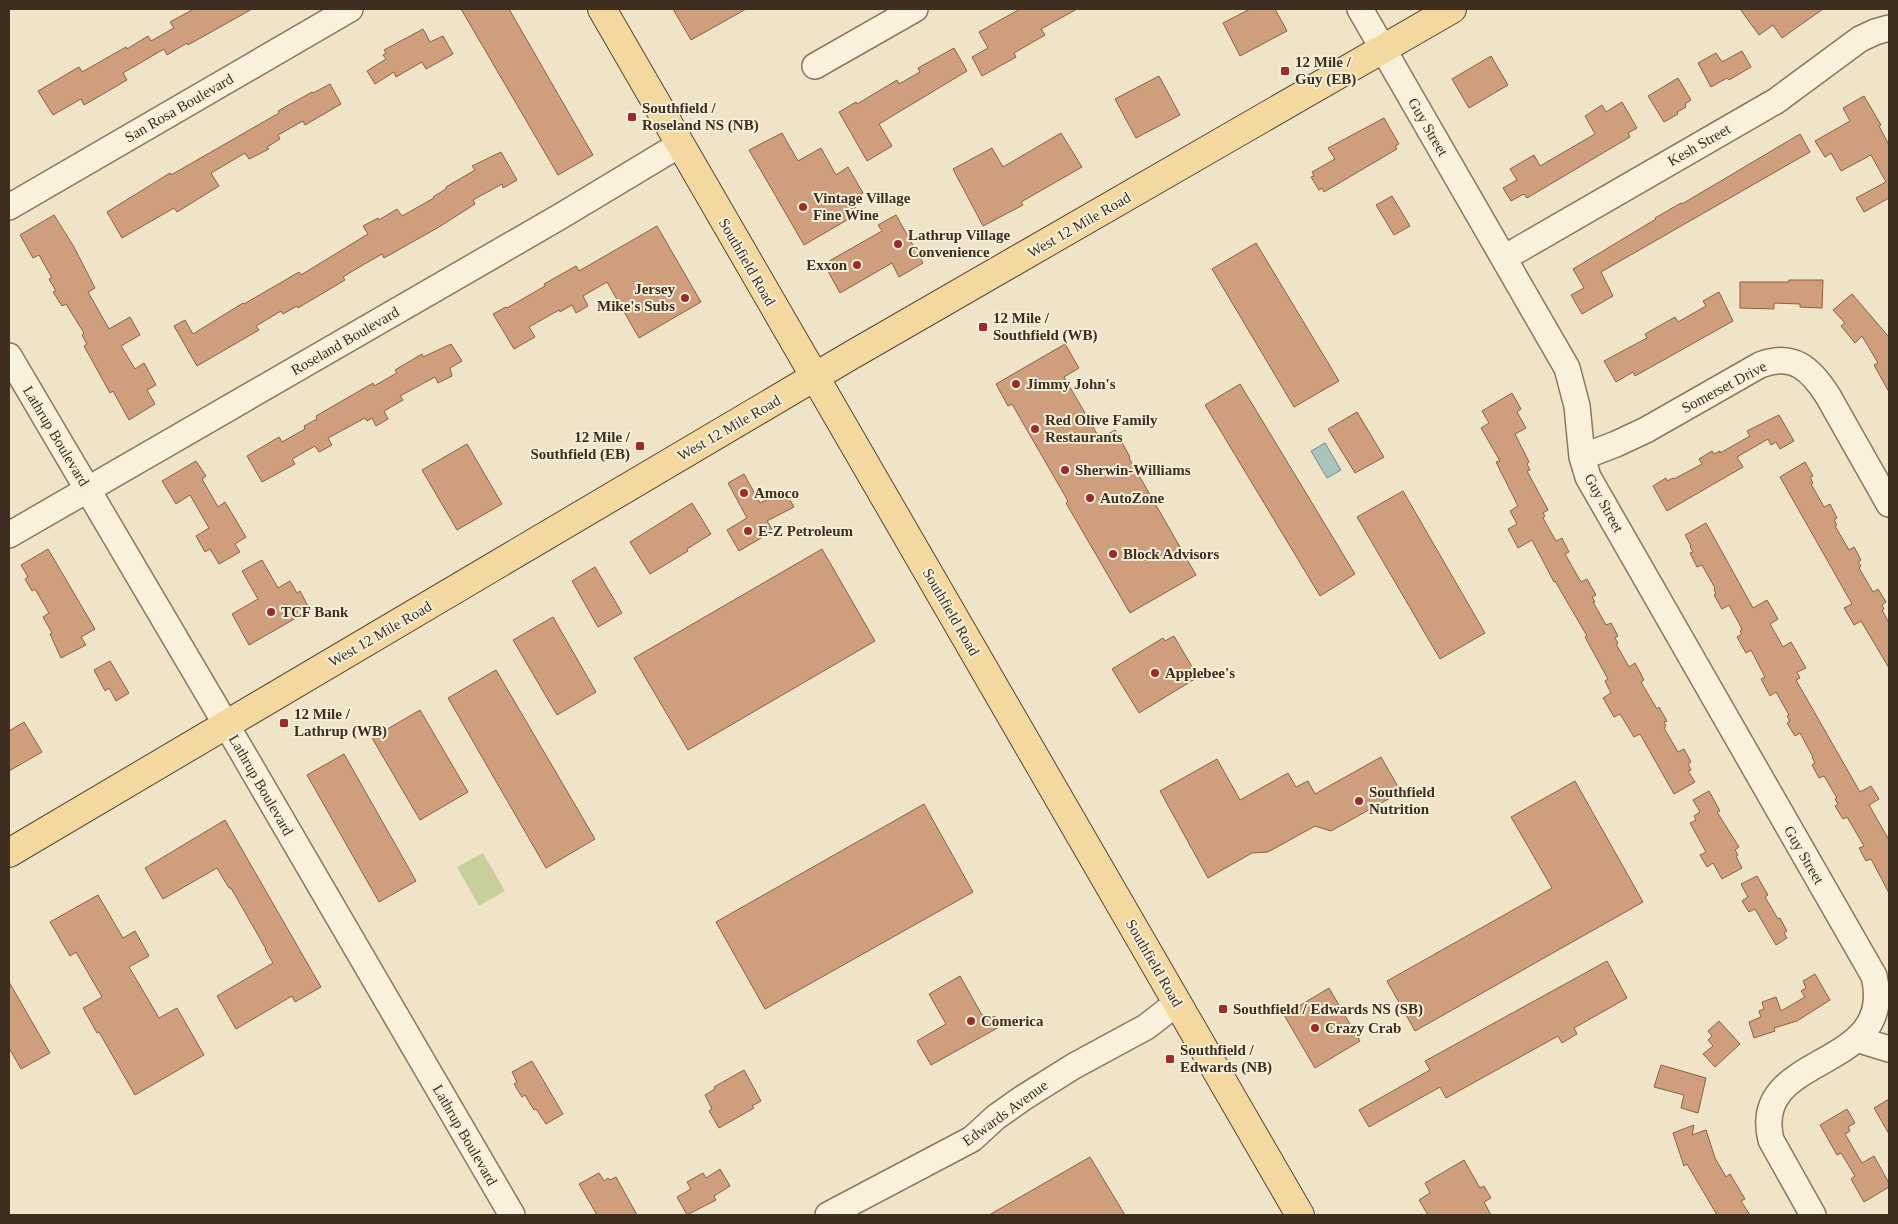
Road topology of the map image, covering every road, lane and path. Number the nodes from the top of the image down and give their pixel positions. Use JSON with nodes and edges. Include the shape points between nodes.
{"nodes":[{"id":1,"x":350,"y":9,"type":"edge"},
{"id":2,"x":602,"y":9,"type":"edge"},
{"id":3,"x":915,"y":9,"type":"edge"},
{"id":4,"x":1360,"y":9,"type":"edge"},
{"id":5,"x":1452,"y":9,"type":"edge"},
{"id":6,"x":1889,"y":28,"type":"edge"},
{"id":7,"x":1383,"y":49,"type":"junction"},
{"id":8,"x":815,"y":66,"type":"dead end"},
{"id":9,"x":679,"y":145,"type":"junction"},
{"id":10,"x":9,"y":207,"type":"edge"},
{"id":11,"x":1504,"y":258,"type":"junction"},
{"id":12,"x":9,"y":356,"type":"edge"},
{"id":13,"x":815,"y":377,"type":"junction"},
{"id":14,"x":1582,"y":457,"type":"junction"},
{"id":15,"x":88,"y":490,"type":"junction"},
{"id":16,"x":1889,"y":504,"type":"edge"},
{"id":17,"x":9,"y":535,"type":"edge"},
{"id":18,"x":226,"y":724,"type":"junction"},
{"id":19,"x":9,"y":853,"type":"edge"},
{"id":20,"x":1884,"y":988,"type":"edge"},
{"id":21,"x":1177,"y":1003,"type":"junction"},
{"id":22,"x":1863,"y":1041,"type":"junction"},
{"id":23,"x":1889,"y":1049,"type":"edge"},
{"id":24,"x":512,"y":1215,"type":"edge"},
{"id":25,"x":828,"y":1215,"type":"edge"},
{"id":26,"x":1300,"y":1215,"type":"edge"},
{"id":27,"x":1813,"y":1215,"type":"edge"}],
"edges":[{"from":1,"to":10,"type":"street","name":"San Rosa Boulevard"},
{"from":2,"to":9,"type":"main road","name":"Southfield Road"},
{"from":3,"to":8,"type":"street"},
{"from":4,"to":7,"type":"street","name":"Guy Street"},
{"from":5,"to":7,"type":"main road","name":"West 12 Mile Road"},
{"from":6,"to":11,"type":"street","name":"Kesh Street","via":[[1860,39],[1776,101]]},
{"from":7,"to":11,"type":"street","name":"Guy Street"},
{"from":7,"to":13,"type":"main road","name":"West 12 Mile Road"},
{"from":9,"to":13,"type":"main road","name":"Southfield Road"},
{"from":9,"to":15,"type":"street","name":"Roseland Boulevard"},
{"from":11,"to":14,"type":"street","name":"Guy Street","via":[[1567,368],[1577,406]]},
{"from":12,"to":15,"type":"street","name":"Lathrup Boulevard"},
{"from":13,"to":18,"type":"main road","name":"West 12 Mile Road"},
{"from":13,"to":21,"type":"main road","name":"Southfield Road"},
{"from":14,"to":16,"type":"street","name":"Somerset Drive","via":[[1630,438],[1760,365],[1780,359],[1800,366],[1817,380]]},
{"from":14,"to":20,"type":"street","name":"Guy Street","via":[[1591,482],[1874,976]]},
{"from":15,"to":17,"type":"street","name":"Roseland Boulevard"},
{"from":15,"to":18,"type":"street","name":"Lathrup Boulevard"},
{"from":18,"to":19,"type":"main road","name":"West 12 Mile Road"},
{"from":18,"to":24,"type":"street","name":"Lathrup Boulevard"},
{"from":20,"to":22,"type":"street","name":"Guy Street","via":[[1876,1022]]},
{"from":21,"to":25,"type":"street","name":"Edwards Avenue","via":[[1146,1027],[1023,1098],[972,1139]]},
{"from":21,"to":26,"type":"main road","name":"Southfield Road"},
{"from":22,"to":23,"type":"street"},
{"from":22,"to":27,"type":"street","name":"Guy Street","via":[[1789,1084],[1770,1112],[1768,1128],[1771,1140]]}]}
